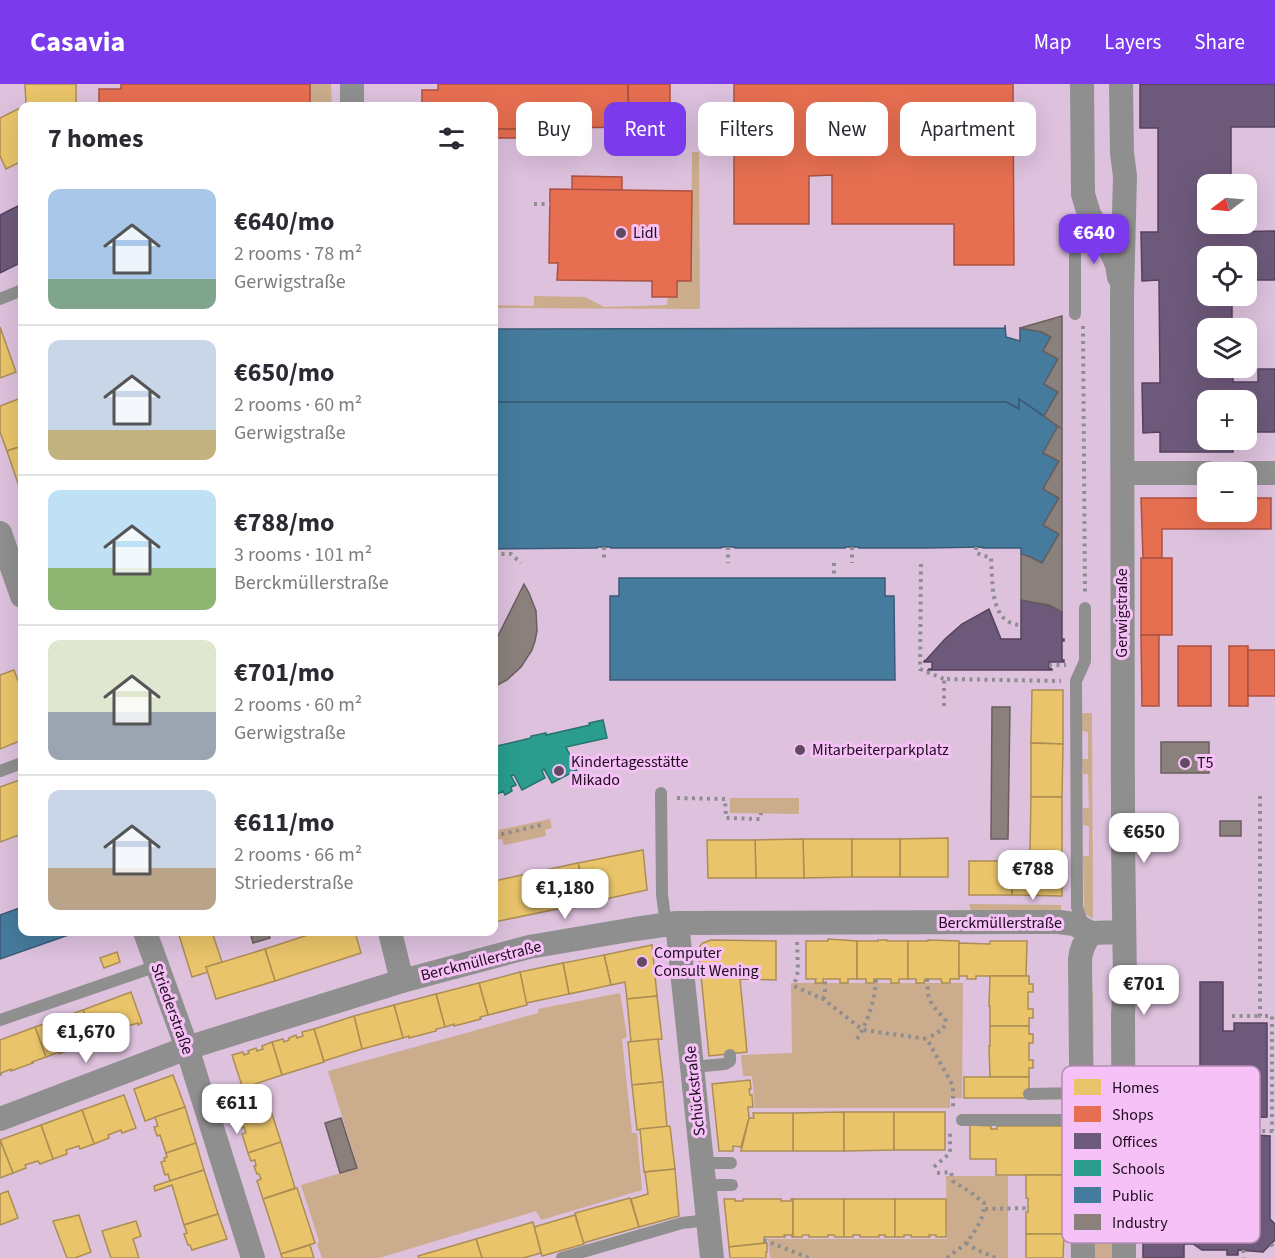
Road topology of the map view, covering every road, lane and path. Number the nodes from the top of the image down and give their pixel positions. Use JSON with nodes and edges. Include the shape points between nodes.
{"nodes":[{"id":1,"x":352,"y":84,"type":"edge"},
{"id":2,"x":1082,"y":84,"type":"edge"},
{"id":3,"x":1122,"y":84,"type":"edge"},
{"id":4,"x":352,"y":102,"type":"edge"},
{"id":5,"x":534,"y":204,"type":"dead end"},
{"id":6,"x":550,"y":204,"type":"dead end"},
{"id":7,"x":1125,"y":217,"type":"junction"},
{"id":8,"x":1094,"y":225,"type":"junction"},
{"id":9,"x":18,"y":292,"type":"edge"},
{"id":10,"x":1122,"y":295,"type":"junction"},
{"id":11,"x":0,"y":299,"type":"edge"},
{"id":12,"x":1075,"y":314,"type":"joint"},
{"id":13,"x":1123,"y":473,"type":"junction"},
{"id":14,"x":1197,"y":473,"type":"edge"},
{"id":15,"x":1257,"y":473,"type":"edge"},
{"id":16,"x":1275,"y":473,"type":"edge"},
{"id":17,"x":0,"y":533,"type":"edge"},
{"id":18,"x":604,"y":547,"type":"dead end"},
{"id":19,"x":728,"y":547,"type":"dead end"},
{"id":20,"x":852,"y":547,"type":"dead end"},
{"id":21,"x":975,"y":547,"type":"dead end"},
{"id":22,"x":498,"y":554,"type":"edge"},
{"id":23,"x":604,"y":560,"type":"dead end"},
{"id":24,"x":521,"y":563,"type":"dead end"},
{"id":25,"x":728,"y":563,"type":"dead end"},
{"id":26,"x":834,"y":563,"type":"dead end"},
{"id":27,"x":852,"y":563,"type":"dead end"},
{"id":28,"x":921,"y":564,"type":"dead end"},
{"id":29,"x":834,"y":578,"type":"dead end"},
{"id":30,"x":18,"y":585,"type":"edge"},
{"id":31,"x":1085,"y":608,"type":"joint"},
{"id":32,"x":1021,"y":625,"type":"dead end"},
{"id":33,"x":944,"y":679,"type":"junction"},
{"id":34,"x":1076,"y":681,"type":"junction"},
{"id":35,"x":944,"y":706,"type":"dead end"},
{"id":36,"x":18,"y":764,"type":"edge"},
{"id":37,"x":0,"y":771,"type":"edge"},
{"id":38,"x":661,"y":795,"type":"joint"},
{"id":39,"x":1260,"y":796,"type":"dead end"},
{"id":40,"x":761,"y":813,"type":"dead end"},
{"id":41,"x":545,"y":824,"type":"dead end"},
{"id":42,"x":498,"y":835,"type":"edge"},
{"id":43,"x":797,"y":923,"type":"junction"},
{"id":44,"x":671,"y":924,"type":"junction"},
{"id":45,"x":1124,"y":932,"type":"junction"},
{"id":46,"x":1091,"y":933,"type":"junction"},
{"id":47,"x":146,"y":936,"type":"edge"},
{"id":48,"x":391,"y":936,"type":"edge"},
{"id":49,"x":157,"y":966,"type":"junction"},
{"id":50,"x":825,"y":979,"type":"dead end"},
{"id":51,"x":876,"y":979,"type":"dead end"},
{"id":52,"x":927,"y":979,"type":"dead end"},
{"id":53,"x":402,"y":981,"type":"junction"},
{"id":54,"x":823,"y":999,"type":"junction"},
{"id":55,"x":1232,"y":1016,"type":"dead end"},
{"id":56,"x":1260,"y":1016,"type":"junction"},
{"id":57,"x":0,"y":1020,"type":"edge"},
{"id":58,"x":863,"y":1030,"type":"junction"},
{"id":59,"x":927,"y":1039,"type":"junction"},
{"id":60,"x":857,"y":1040,"type":"dead end"},
{"id":61,"x":187,"y":1048,"type":"junction"},
{"id":62,"x":730,"y":1055,"type":"dead end"},
{"id":63,"x":1081,"y":1066,"type":"edge"},
{"id":64,"x":1123,"y":1066,"type":"edge"},
{"id":65,"x":692,"y":1067,"type":"junction"},
{"id":66,"x":1029,"y":1094,"type":"dead end"},
{"id":67,"x":1062,"y":1094,"type":"edge"},
{"id":68,"x":0,"y":1119,"type":"edge"},
{"id":69,"x":955,"y":1120,"type":"junction"},
{"id":70,"x":1062,"y":1120,"type":"edge"},
{"id":71,"x":1274,"y":1131,"type":"edge"},
{"id":72,"x":731,"y":1163,"type":"dead end"},
{"id":73,"x":934,"y":1167,"type":"dead end"},
{"id":74,"x":938,"y":1173,"type":"dead end"},
{"id":75,"x":704,"y":1174,"type":"junction"},
{"id":76,"x":732,"y":1185,"type":"dead end"},
{"id":77,"x":1028,"y":1208,"type":"dead end"},
{"id":78,"x":985,"y":1209,"type":"junction"},
{"id":79,"x":708,"y":1220,"type":"junction"},
{"id":80,"x":764,"y":1240,"type":"dead end"},
{"id":81,"x":966,"y":1243,"type":"junction"},
{"id":82,"x":1083,"y":1243,"type":"edge"},
{"id":83,"x":1124,"y":1243,"type":"edge"},
{"id":84,"x":1271,"y":1244,"type":"dead end"},
{"id":85,"x":1275,"y":1249,"type":"edge"},
{"id":86,"x":1243,"y":1251,"type":"dead end"},
{"id":87,"x":253,"y":1258,"type":"edge"},
{"id":88,"x":562,"y":1258,"type":"edge"},
{"id":89,"x":712,"y":1258,"type":"edge"},
{"id":90,"x":809,"y":1258,"type":"edge"},
{"id":91,"x":946,"y":1258,"type":"edge"},
{"id":92,"x":996,"y":1258,"type":"edge"},
{"id":93,"x":1083,"y":1258,"type":"edge"},
{"id":94,"x":1124,"y":1258,"type":"edge"},
{"id":95,"x":1244,"y":1258,"type":"edge"}],
"edges":[{"from":1,"to":4,"type":"street"},
{"from":2,"to":8,"type":"street","name":"Gerwigstraße","via":[[1082,185]]},
{"from":3,"to":7,"type":"street","name":"Gerwigstraße"},
{"from":5,"to":6,"type":"path"},
{"from":7,"to":8,"type":"lane"},
{"from":7,"to":10,"type":"street","name":"Gerwigstraße"},
{"from":8,"to":10,"type":"street","name":"Gerwigstraße","via":[[1117,265]]},
{"from":8,"to":12,"type":"lane","via":[[1075,229]]},
{"from":9,"to":11,"type":"lane"},
{"from":10,"to":13,"type":"street","name":"Gerwigstraße"},
{"from":12,"to":31,"type":"path","via":[[1083,321]]},
{"from":13,"to":14,"type":"street"},
{"from":13,"to":45,"type":"street","name":"Gerwigstraße"},
{"from":15,"to":16,"type":"street"},
{"from":17,"to":30,"type":"street"},
{"from":18,"to":23,"type":"path"},
{"from":19,"to":25,"type":"path"},
{"from":20,"to":27,"type":"path"},
{"from":21,"to":32,"type":"path","via":[[976,553],[992,558],[993,594],[1002,616],[1013,625]]},
{"from":22,"to":24,"type":"path","via":[[511,554]]},
{"from":26,"to":29,"type":"path"},
{"from":28,"to":33,"type":"path","via":[[920,669]]},
{"from":31,"to":34,"type":"lane","via":[[1085,661]]},
{"from":33,"to":34,"type":"path"},
{"from":33,"to":35,"type":"path"},
{"from":34,"to":46,"type":"lane","via":[[1077,907]]},
{"from":36,"to":37,"type":"lane"},
{"from":38,"to":40,"type":"path","via":[[725,799],[726,818],[760,819]]},
{"from":38,"to":44,"type":"lane","via":[[662,895]]},
{"from":39,"to":56,"type":"path"},
{"from":41,"to":42,"type":"path"},
{"from":43,"to":44,"type":"street","name":"Berckmüllerstraße"},
{"from":43,"to":46,"type":"street","name":"Berckmüllerstraße","via":[[1059,922]]},
{"from":43,"to":54,"type":"path","via":[[798,971],[794,986]]},
{"from":44,"to":53,"type":"street","name":"Berckmüllerstraße","via":[[529,947]]},
{"from":44,"to":65,"type":"street","name":"Schückstraße"},
{"from":45,"to":46,"type":"street"},
{"from":45,"to":64,"type":"street","name":"Gerwigstraße"},
{"from":46,"to":63,"type":"street","via":[[1080,958]]},
{"from":47,"to":49,"type":"street","name":"Striederstraße"},
{"from":48,"to":53,"type":"street"},
{"from":49,"to":57,"type":"lane"},
{"from":49,"to":61,"type":"street","name":"Striederstraße"},
{"from":50,"to":54,"type":"path"},
{"from":51,"to":58,"type":"path","via":[[874,1001]]},
{"from":52,"to":59,"type":"path","via":[[928,997],[946,1021],[943,1029]]},
{"from":53,"to":61,"type":"street","name":"Berckmüllerstraße"},
{"from":54,"to":58,"type":"path"},
{"from":55,"to":56,"type":"path"},
{"from":56,"to":71,"type":"path","via":[[1272,1016]]},
{"from":58,"to":59,"type":"path"},
{"from":58,"to":60,"type":"path"},
{"from":59,"to":69,"type":"path","via":[[953,1086]]},
{"from":61,"to":68,"type":"street","name":"Berckmüllerstraße"},
{"from":61,"to":87,"type":"street","name":"Striederstraße"},
{"from":62,"to":65,"type":"lane","via":[[725,1064]]},
{"from":65,"to":75,"type":"street","name":"Schückstraße"},
{"from":66,"to":67,"type":"lane"},
{"from":69,"to":70,"type":"lane"},
{"from":69,"to":73,"type":"path","via":[[950,1153]]},
{"from":72,"to":75,"type":"lane"},
{"from":74,"to":78,"type":"path","via":[[951,1172],[952,1181],[984,1203]]},
{"from":75,"to":76,"type":"lane"},
{"from":75,"to":79,"type":"street","name":"Schückstraße"},
{"from":77,"to":78,"type":"path"},
{"from":78,"to":81,"type":"path"},
{"from":79,"to":88,"type":"lane","via":[[682,1223]]},
{"from":79,"to":89,"type":"street","name":"Schückstraße"},
{"from":80,"to":90,"type":"path"},
{"from":81,"to":91,"type":"path"},
{"from":81,"to":92,"type":"path"},
{"from":82,"to":93,"type":"street"},
{"from":83,"to":94,"type":"street","name":"Gerwigstraße"},
{"from":84,"to":85,"type":"path"},
{"from":86,"to":95,"type":"path"}]}
